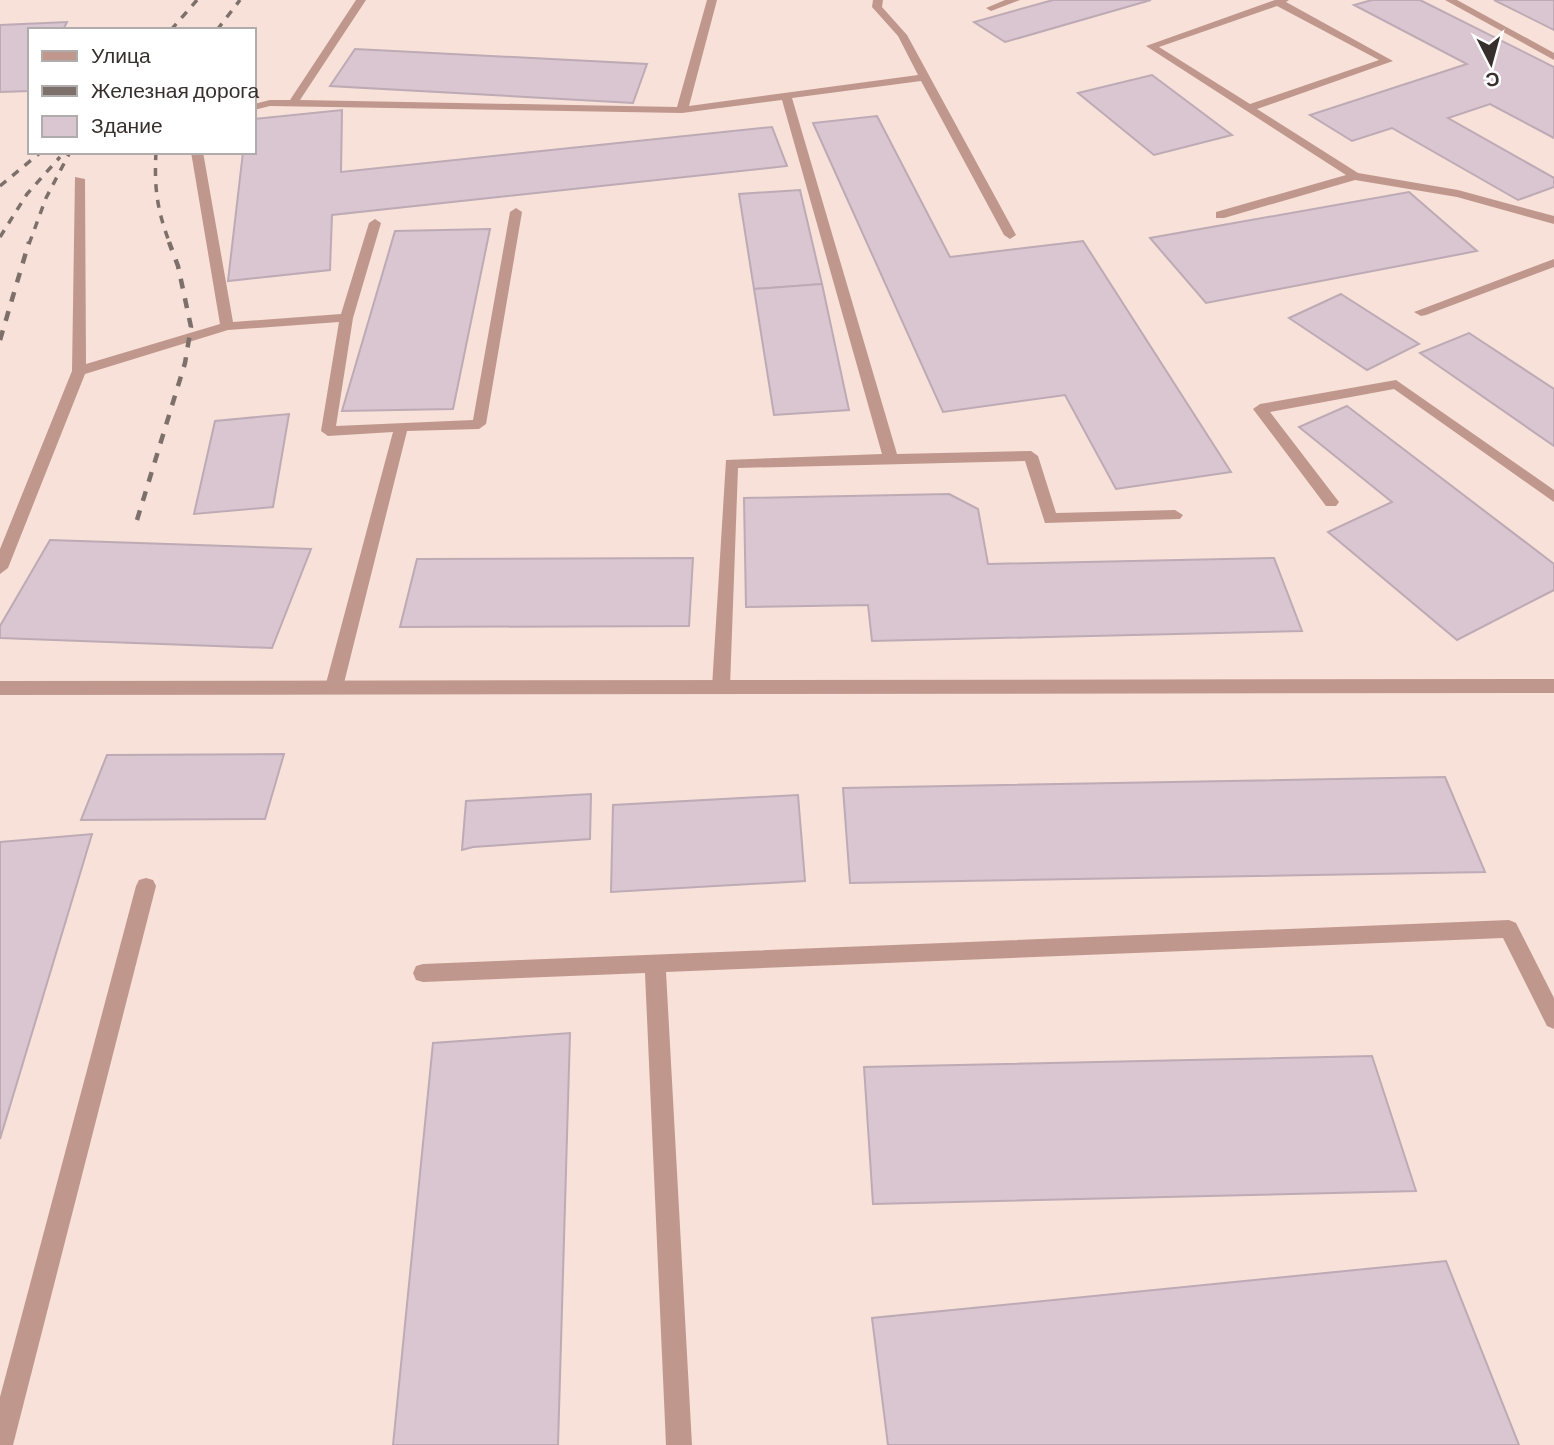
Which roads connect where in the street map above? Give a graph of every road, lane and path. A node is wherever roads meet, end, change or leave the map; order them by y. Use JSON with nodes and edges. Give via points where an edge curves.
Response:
{"nodes":[{"id":1,"x":361,"y":0,"type":"edge"},
{"id":2,"x":712,"y":0,"type":"edge"},
{"id":3,"x":878,"y":0,"type":"edge"},
{"id":4,"x":1015,"y":0,"type":"edge"},
{"id":5,"x":1450,"y":0,"type":"edge"},
{"id":6,"x":1281,"y":1,"type":"edge"},
{"id":7,"x":991,"y":8,"type":"dead end"},
{"id":8,"x":1554,"y":57,"type":"edge"},
{"id":9,"x":925,"y":77,"type":"junction"},
{"id":10,"x":786,"y":96,"type":"junction"},
{"id":11,"x":293,"y":103,"type":"junction"},
{"id":12,"x":256,"y":106,"type":"edge"},
{"id":13,"x":1249,"y":108,"type":"junction"},
{"id":14,"x":682,"y":110,"type":"junction"},
{"id":15,"x":197,"y":154,"type":"edge"},
{"id":16,"x":1355,"y":176,"type":"junction"},
{"id":17,"x":79,"y":178,"type":"dead end"},
{"id":18,"x":516,"y":212,"type":"dead end"},
{"id":19,"x":1220,"y":215,"type":"dead end"},
{"id":20,"x":1554,"y":220,"type":"edge"},
{"id":21,"x":375,"y":223,"type":"dead end"},
{"id":22,"x":1010,"y":235,"type":"dead end"},
{"id":23,"x":1554,"y":263,"type":"edge"},
{"id":24,"x":1421,"y":312,"type":"dead end"},
{"id":25,"x":346,"y":318,"type":"junction"},
{"id":26,"x":227,"y":326,"type":"junction"},
{"id":27,"x":79,"y":371,"type":"junction"},
{"id":28,"x":401,"y":426,"type":"junction"},
{"id":29,"x":891,"y":459,"type":"junction"},
{"id":30,"x":1554,"y":497,"type":"edge"},
{"id":31,"x":1331,"y":502,"type":"dead end"},
{"id":32,"x":1175,"y":515,"type":"dead end"},
{"id":33,"x":5,"y":544,"type":"edge"},
{"id":34,"x":0,"y":568,"type":"edge"},
{"id":35,"x":1554,"y":686,"type":"edge"},
{"id":36,"x":334,"y":687,"type":"junction"},
{"id":37,"x":721,"y":687,"type":"junction"},
{"id":38,"x":0,"y":688,"type":"edge"},
{"id":39,"x":146,"y":886,"type":"dead end"},
{"id":40,"x":655,"y":962,"type":"junction"},
{"id":41,"x":423,"y":972,"type":"dead end"},
{"id":42,"x":1554,"y":1020,"type":"edge"},
{"id":43,"x":0,"y":1445,"type":"edge"},
{"id":44,"x":679,"y":1445,"type":"edge"}],
"edges":[{"from":1,"to":11,"type":"street"},
{"from":2,"to":14,"type":"street"},
{"from":3,"to":9,"type":"street","via":[[877,7],[902,35]]},
{"from":4,"to":7,"type":"street"},
{"from":5,"to":8,"type":"street"},
{"from":6,"to":13,"type":"street","via":[[1151,46]]},
{"from":6,"to":13,"type":"street","via":[[1388,61]]},
{"from":9,"to":10,"type":"street"},
{"from":9,"to":22,"type":"street"},
{"from":10,"to":14,"type":"street"},
{"from":10,"to":29,"type":"street"},
{"from":11,"to":12,"type":"street"},
{"from":11,"to":14,"type":"street"},
{"from":13,"to":16,"type":"street"},
{"from":15,"to":26,"type":"street"},
{"from":16,"to":19,"type":"street"},
{"from":16,"to":20,"type":"street","via":[[1458,194]]},
{"from":17,"to":27,"type":"street"},
{"from":18,"to":28,"type":"street","via":[[480,424]]},
{"from":21,"to":25,"type":"street"},
{"from":23,"to":24,"type":"street"},
{"from":25,"to":26,"type":"street"},
{"from":25,"to":28,"type":"street","via":[[328,431]]},
{"from":26,"to":27,"type":"street"},
{"from":27,"to":33,"type":"street"},
{"from":28,"to":36,"type":"street"},
{"from":29,"to":32,"type":"street","via":[[1031,456],[1050,519]]},
{"from":29,"to":37,"type":"street","via":[[731,463]]},
{"from":30,"to":31,"type":"street","via":[[1396,384],[1260,409]]},
{"from":33,"to":34,"type":"street"},
{"from":35,"to":37,"type":"street"},
{"from":36,"to":37,"type":"street"},
{"from":36,"to":38,"type":"street"},
{"from":39,"to":43,"type":"street"},
{"from":40,"to":41,"type":"street"},
{"from":40,"to":42,"type":"street","via":[[1509,929]]},
{"from":40,"to":44,"type":"street"}]}
